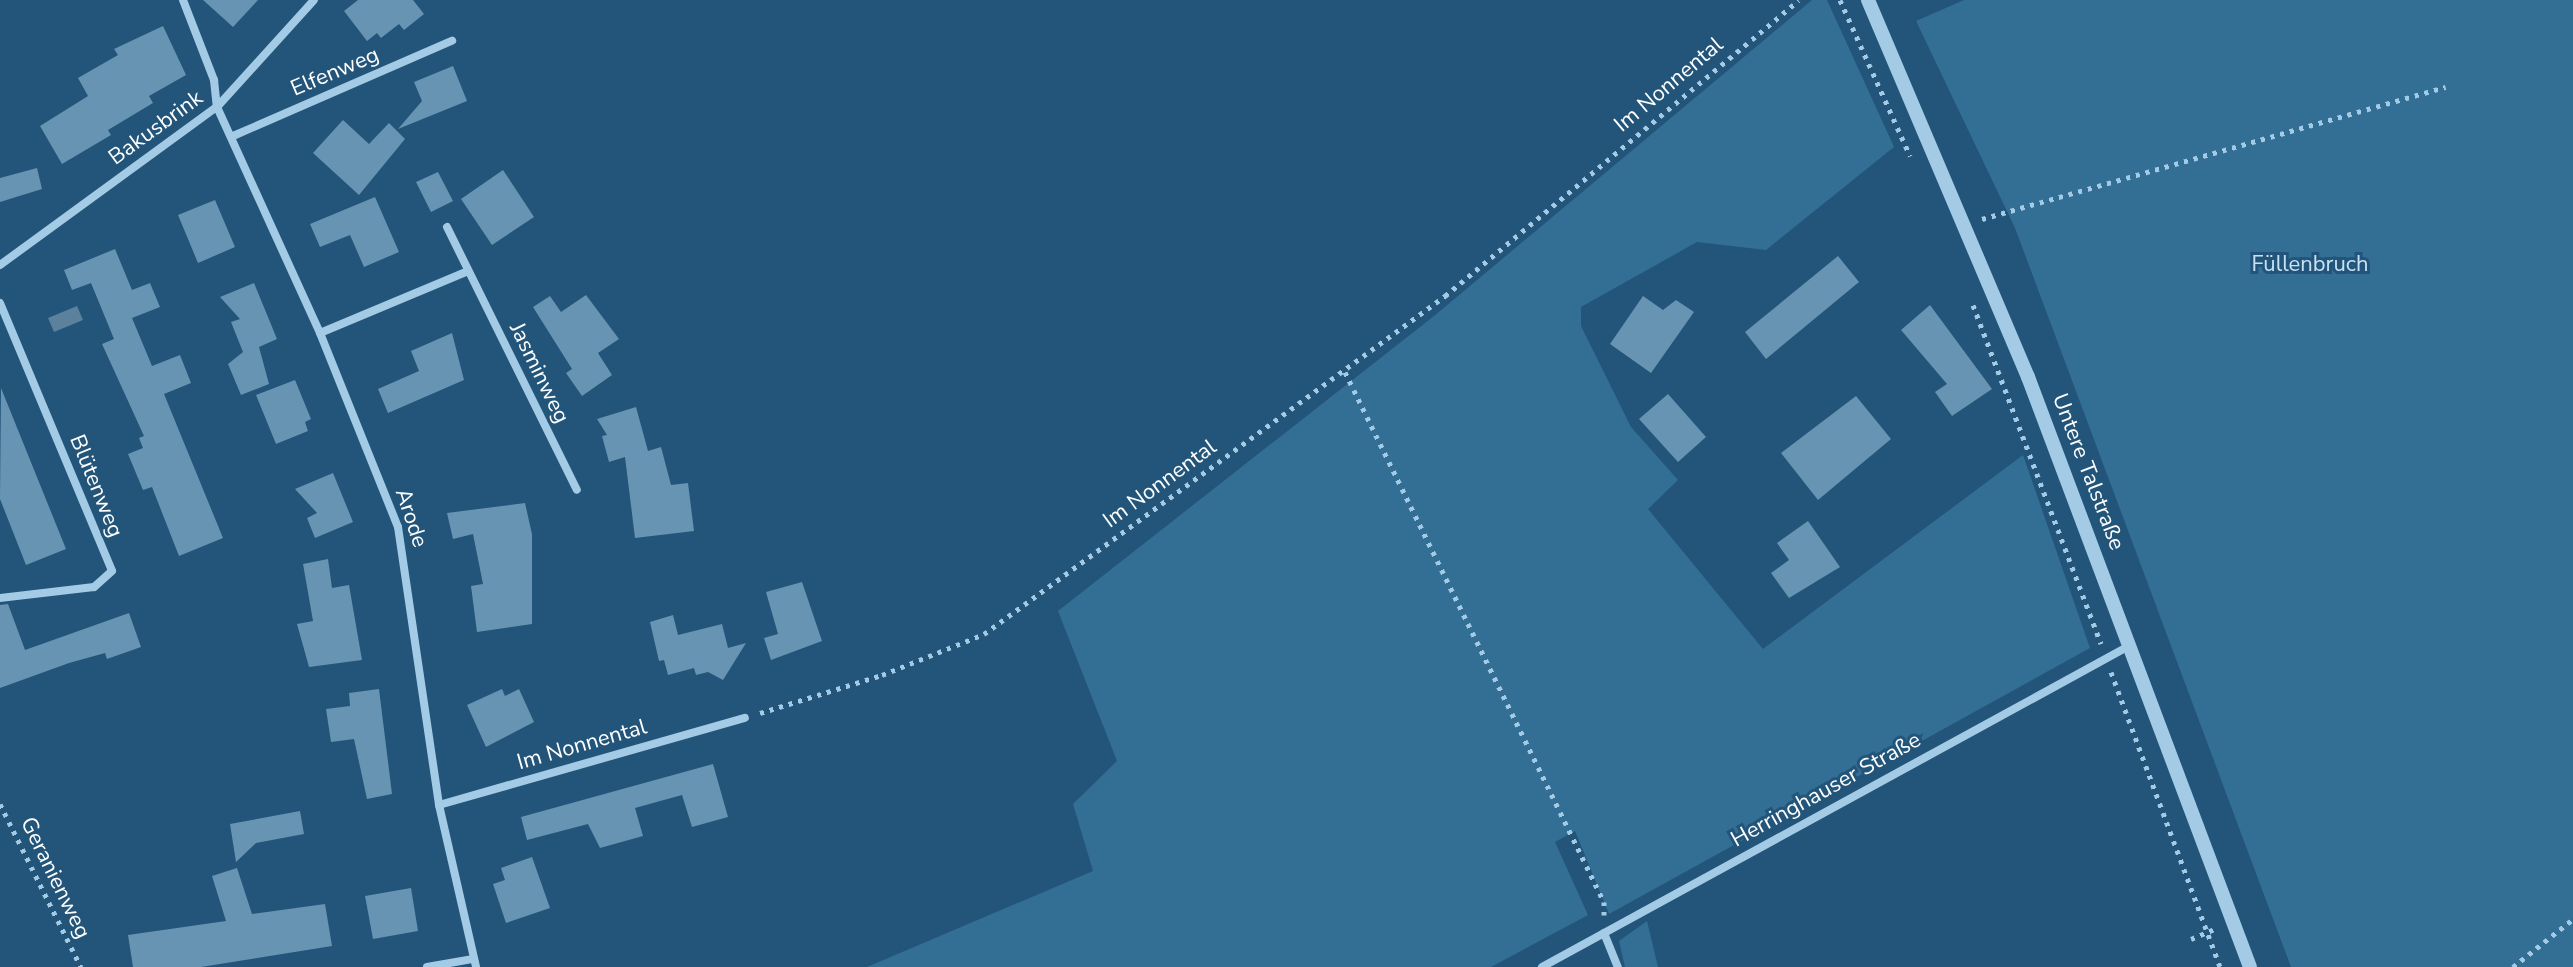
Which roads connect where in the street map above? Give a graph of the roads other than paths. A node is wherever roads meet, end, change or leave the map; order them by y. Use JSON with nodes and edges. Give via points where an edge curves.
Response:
{"nodes":[{"id":1,"x":183,"y":0,"type":"edge"},
{"id":2,"x":314,"y":0,"type":"edge"},
{"id":3,"x":1868,"y":0,"type":"edge"},
{"id":4,"x":452,"y":41,"type":"dead end"},
{"id":5,"x":217,"y":107,"type":"junction"},
{"id":6,"x":233,"y":136,"type":"junction"},
{"id":7,"x":447,"y":227,"type":"dead end"},
{"id":8,"x":0,"y":265,"type":"edge"},
{"id":9,"x":468,"y":271,"type":"junction"},
{"id":10,"x":0,"y":303,"type":"edge"},
{"id":11,"x":320,"y":333,"type":"junction"},
{"id":12,"x":577,"y":490,"type":"dead end"},
{"id":13,"x":0,"y":598,"type":"edge"},
{"id":14,"x":2129,"y":646,"type":"junction"},
{"id":15,"x":745,"y":718,"type":"road end"},
{"id":16,"x":439,"y":805,"type":"junction"},
{"id":17,"x":1604,"y":933,"type":"junction"},
{"id":18,"x":474,"y":963,"type":"edge"},
{"id":19,"x":427,"y":967,"type":"edge"},
{"id":20,"x":1542,"y":967,"type":"edge"},
{"id":21,"x":1618,"y":967,"type":"edge"},
{"id":22,"x":2250,"y":967,"type":"edge"}],
"edges":[{"from":1,"to":5,"type":"street","name":"Arode","via":[[214,80]]},
{"from":2,"to":5,"type":"street","name":"Bakusbrink"},
{"from":3,"to":14,"type":"street","name":"Untere Talstraße","via":[[1965,219]]},
{"from":4,"to":6,"type":"street","name":"Elfenweg"},
{"from":5,"to":6,"type":"street","name":"Arode"},
{"from":5,"to":8,"type":"street","name":"Bakusbrink"},
{"from":6,"to":11,"type":"street","name":"Arode"},
{"from":7,"to":9,"type":"street","name":"Jasminweg"},
{"from":9,"to":11,"type":"street"},
{"from":9,"to":12,"type":"street","name":"Jasminweg"},
{"from":10,"to":13,"type":"street","name":"Blütenweg","via":[[112,571],[94,587]]},
{"from":11,"to":16,"type":"street","name":"Arode","via":[[398,527]]},
{"from":14,"to":17,"type":"street","name":"Herringhauser Straße"},
{"from":14,"to":22,"type":"street","name":"Untere Talstraße"},
{"from":15,"to":16,"type":"street","name":"Im Nonnental"},
{"from":16,"to":18,"type":"street","name":"Arode"},
{"from":17,"to":20,"type":"street","name":"Herringhauser Straße"},
{"from":17,"to":21,"type":"street"},
{"from":18,"to":19,"type":"street"}]}
